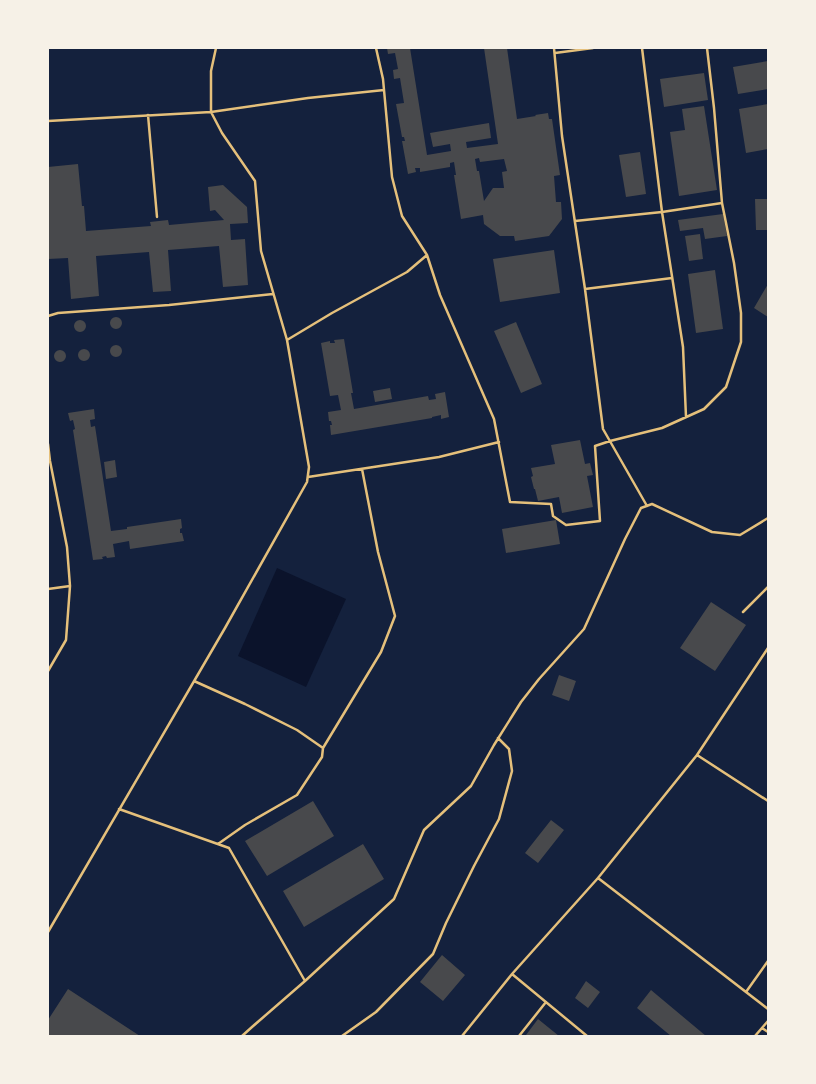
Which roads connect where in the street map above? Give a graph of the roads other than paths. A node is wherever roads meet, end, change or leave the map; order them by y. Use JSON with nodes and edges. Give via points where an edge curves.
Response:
{"nodes":[{"id":1,"x":216,"y":48,"type":"edge"},
{"id":2,"x":376,"y":48,"type":"edge"},
{"id":3,"x":554,"y":48,"type":"edge"},
{"id":4,"x":593,"y":48,"type":"edge"},
{"id":5,"x":642,"y":48,"type":"edge"},
{"id":6,"x":707,"y":48,"type":"edge"},
{"id":7,"x":554,"y":54,"type":"junction"},
{"id":8,"x":384,"y":90,"type":"junction"},
{"id":9,"x":211,"y":112,"type":"junction"},
{"id":10,"x":148,"y":115,"type":"junction"},
{"id":11,"x":48,"y":121,"type":"edge"},
{"id":12,"x":722,"y":203,"type":"junction"},
{"id":13,"x":662,"y":212,"type":"junction"},
{"id":14,"x":157,"y":217,"type":"dead end"},
{"id":15,"x":575,"y":221,"type":"junction"},
{"id":16,"x":427,"y":255,"type":"junction"},
{"id":17,"x":672,"y":278,"type":"junction"},
{"id":18,"x":585,"y":289,"type":"junction"},
{"id":19,"x":274,"y":294,"type":"junction"},
{"id":20,"x":48,"y":316,"type":"edge"},
{"id":21,"x":287,"y":340,"type":"junction"},
{"id":22,"x":686,"y":417,"type":"junction"},
{"id":23,"x":499,"y":442,"type":"junction"},
{"id":24,"x":610,"y":442,"type":"junction"},
{"id":25,"x":48,"y":444,"type":"edge"},
{"id":26,"x":362,"y":469,"type":"junction"},
{"id":27,"x":308,"y":477,"type":"junction"},
{"id":28,"x":647,"y":506,"type":"junction"},
{"id":29,"x":768,"y":518,"type":"edge"},
{"id":30,"x":70,"y":586,"type":"junction"},
{"id":31,"x":768,"y":587,"type":"edge"},
{"id":32,"x":48,"y":589,"type":"edge"},
{"id":33,"x":743,"y":612,"type":"dead end"},
{"id":34,"x":768,"y":648,"type":"edge"},
{"id":35,"x":48,"y":671,"type":"edge"},
{"id":36,"x":194,"y":681,"type":"junction"},
{"id":37,"x":498,"y":738,"type":"junction"},
{"id":38,"x":323,"y":748,"type":"junction"},
{"id":39,"x":697,"y":755,"type":"junction"},
{"id":40,"x":768,"y":801,"type":"edge"},
{"id":41,"x":119,"y":809,"type":"junction"},
{"id":42,"x":218,"y":844,"type":"junction"},
{"id":43,"x":598,"y":878,"type":"junction"},
{"id":44,"x":48,"y":932,"type":"edge"},
{"id":45,"x":768,"y":961,"type":"edge"},
{"id":46,"x":512,"y":974,"type":"junction"},
{"id":47,"x":305,"y":982,"type":"junction"},
{"id":48,"x":746,"y":992,"type":"junction"},
{"id":49,"x":546,"y":1002,"type":"junction"},
{"id":50,"x":768,"y":1009,"type":"edge"},
{"id":51,"x":768,"y":1021,"type":"edge"},
{"id":52,"x":762,"y":1028,"type":"junction"},
{"id":53,"x":768,"y":1032,"type":"edge"},
{"id":54,"x":242,"y":1036,"type":"edge"},
{"id":55,"x":342,"y":1036,"type":"edge"},
{"id":56,"x":462,"y":1036,"type":"edge"},
{"id":57,"x":519,"y":1036,"type":"edge"},
{"id":58,"x":587,"y":1036,"type":"edge"},
{"id":59,"x":755,"y":1036,"type":"edge"}],
"edges":[{"from":1,"to":9,"type":"lane","via":[[211,71]]},
{"from":2,"to":8,"type":"lane"},
{"from":3,"to":7,"type":"lane"},
{"from":4,"to":7,"type":"lane"},
{"from":5,"to":13,"type":"lane"},
{"from":6,"to":12,"type":"lane"},
{"from":7,"to":15,"type":"lane","via":[[562,136]]},
{"from":8,"to":9,"type":"lane"},
{"from":8,"to":16,"type":"lane","via":[[392,177],[402,216]]},
{"from":9,"to":10,"type":"lane"},
{"from":9,"to":19,"type":"lane","via":[[222,133],[255,181],[261,251]]},
{"from":10,"to":11,"type":"lane"},
{"from":10,"to":14,"type":"lane"},
{"from":12,"to":13,"type":"lane"},
{"from":12,"to":22,"type":"lane","via":[[741,313],[741,342],[726,387],[704,409]]},
{"from":13,"to":15,"type":"lane"},
{"from":13,"to":17,"type":"lane"},
{"from":15,"to":18,"type":"lane"},
{"from":16,"to":21,"type":"lane","via":[[406,272]]},
{"from":16,"to":23,"type":"lane","via":[[440,295],[494,419]]},
{"from":17,"to":18,"type":"lane"},
{"from":17,"to":22,"type":"lane","via":[[683,347]]},
{"from":18,"to":24,"type":"lane","via":[[603,429]]},
{"from":19,"to":20,"type":"lane","via":[[58,313]]},
{"from":19,"to":21,"type":"lane"},
{"from":21,"to":27,"type":"lane","via":[[309,467]]},
{"from":22,"to":24,"type":"lane","via":[[662,428]]},
{"from":23,"to":24,"type":"lane","via":[[510,502],[551,504],[553,516],[566,525],[600,521],[596,446]]},
{"from":23,"to":26,"type":"lane","via":[[439,457]]},
{"from":24,"to":28,"type":"lane"},
{"from":25,"to":30,"type":"lane","via":[[67,547]]},
{"from":26,"to":27,"type":"lane"},
{"from":26,"to":38,"type":"lane","via":[[378,552],[395,616],[381,652]]},
{"from":27,"to":36,"type":"lane"},
{"from":28,"to":29,"type":"lane","via":[[652,504],[712,532],[740,535]]},
{"from":28,"to":37,"type":"lane","via":[[642,508],[625,539],[584,629],[538,679]]},
{"from":30,"to":32,"type":"lane"},
{"from":30,"to":35,"type":"lane","via":[[66,640]]},
{"from":31,"to":33,"type":"lane"},
{"from":34,"to":39,"type":"lane"},
{"from":36,"to":38,"type":"lane","via":[[297,730]]},
{"from":36,"to":41,"type":"lane"},
{"from":37,"to":47,"type":"lane","via":[[471,786],[424,830],[394,899]]},
{"from":37,"to":55,"type":"lane","via":[[509,749],[512,771],[499,819],[433,954],[376,1012]]},
{"from":38,"to":42,"type":"lane","via":[[322,757],[297,795]]},
{"from":39,"to":40,"type":"lane"},
{"from":39,"to":43,"type":"lane"},
{"from":41,"to":42,"type":"lane"},
{"from":41,"to":44,"type":"lane"},
{"from":42,"to":47,"type":"lane","via":[[229,848]]},
{"from":43,"to":46,"type":"lane"},
{"from":43,"to":48,"type":"lane"},
{"from":45,"to":48,"type":"lane"},
{"from":46,"to":49,"type":"lane"},
{"from":46,"to":56,"type":"lane"},
{"from":47,"to":54,"type":"lane"},
{"from":48,"to":50,"type":"lane"},
{"from":49,"to":57,"type":"lane"},
{"from":49,"to":58,"type":"lane"},
{"from":51,"to":52,"type":"lane"},
{"from":52,"to":53,"type":"lane"},
{"from":52,"to":59,"type":"lane"}]}
